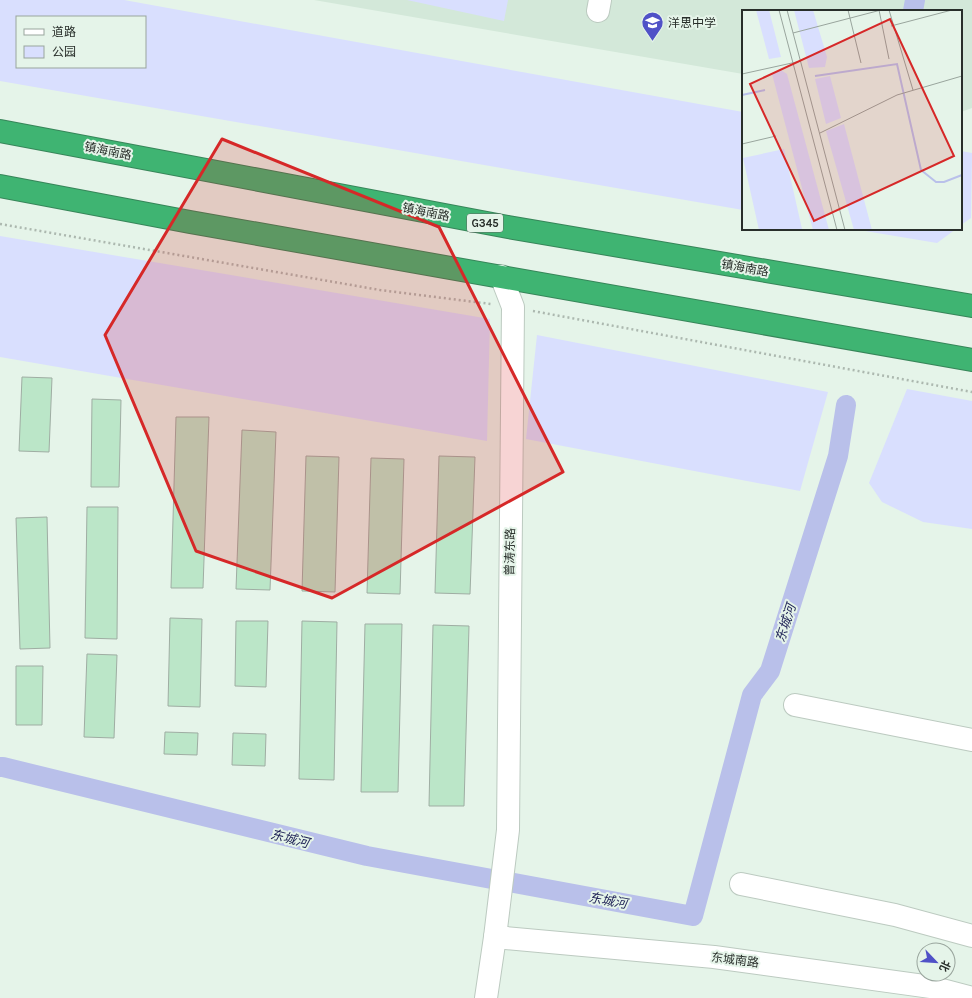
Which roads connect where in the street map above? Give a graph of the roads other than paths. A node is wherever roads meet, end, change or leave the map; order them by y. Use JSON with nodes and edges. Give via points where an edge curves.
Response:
{"nodes":[{"id":1,"x":0,"y":131,"type":"edge"},
{"id":2,"x":0,"y":186,"type":"edge"},
{"id":3,"x":501,"y":276,"type":"junction"},
{"id":4,"x":972,"y":306,"type":"edge"},
{"id":5,"x":971,"y":357,"type":"edge"},
{"id":6,"x":795,"y":705,"type":"dead end"},
{"id":7,"x":972,"y":740,"type":"edge"},
{"id":8,"x":741,"y":884,"type":"dead end"},
{"id":9,"x":972,"y":936,"type":"edge"},
{"id":10,"x":495,"y":937,"type":"junction"},
{"id":11,"x":930,"y":992,"type":"edge"},
{"id":12,"x":486,"y":998,"type":"edge"},
{"id":13,"x":972,"y":998,"type":"edge"}],
"edges":[{"from":1,"to":4,"type":"highway","name":"镇海南路","number":"G345","via":[[508,227]]},
{"from":2,"to":3,"type":"highway"},
{"from":3,"to":5,"type":"highway"},
{"from":3,"to":10,"type":"street","name":"曾涛东路","via":[[513,307],[508,830]]},
{"from":6,"to":7,"type":"street"},
{"from":8,"to":9,"type":"street","via":[[895,915]]},
{"from":10,"to":11,"type":"street","name":"东城南路","via":[[714,957]]},
{"from":10,"to":12,"type":"street"},
{"from":11,"to":13,"type":"street","name":"东城南路"}]}
